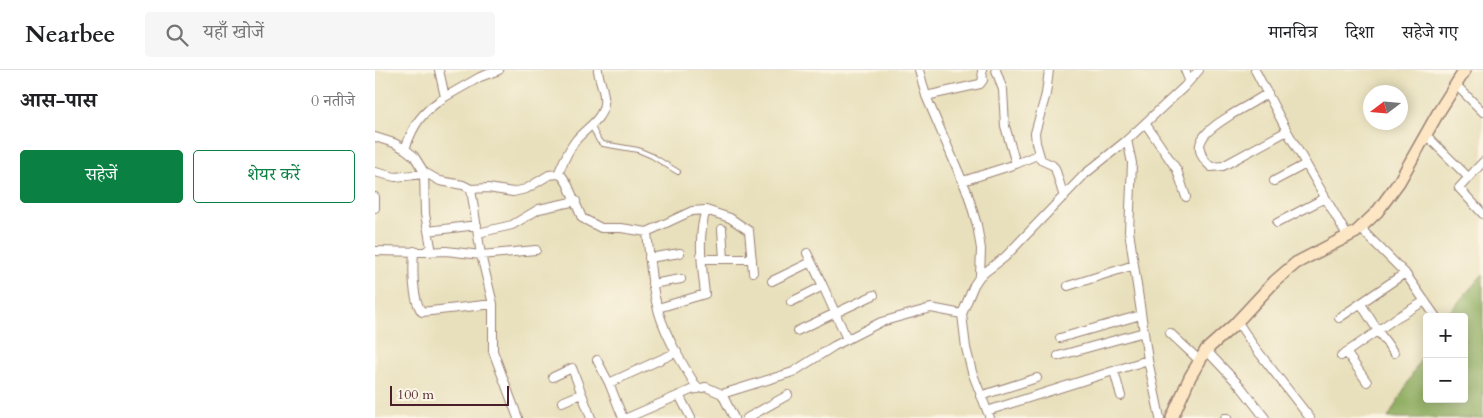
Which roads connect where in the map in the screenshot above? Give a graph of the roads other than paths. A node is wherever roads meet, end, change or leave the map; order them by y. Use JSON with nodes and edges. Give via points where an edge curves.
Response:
{"nodes":[{"id":1,"x":439,"y":70,"type":"edge"},
{"id":2,"x":499,"y":70,"type":"edge"},
{"id":3,"x":598,"y":70,"type":"edge"},
{"id":4,"x":919,"y":70,"type":"edge"},
{"id":5,"x":982,"y":70,"type":"edge"},
{"id":6,"x":996,"y":70,"type":"edge"},
{"id":7,"x":1049,"y":70,"type":"edge"},
{"id":8,"x":1185,"y":70,"type":"edge"},
{"id":9,"x":1199,"y":70,"type":"edge"},
{"id":10,"x":1255,"y":70,"type":"edge"},
{"id":11,"x":1465,"y":70,"type":"edge"},
{"id":12,"x":1189,"y":80,"type":"junction"},
{"id":13,"x":1456,"y":85,"type":"junction"},
{"id":14,"x":1268,"y":93,"type":"junction"},
{"id":15,"x":926,"y":96,"type":"junction"},
{"id":16,"x":445,"y":97,"type":"junction"},
{"id":17,"x":1482,"y":109,"type":"edge"},
{"id":18,"x":1145,"y":123,"type":"junction"},
{"id":19,"x":591,"y":125,"type":"junction"},
{"id":20,"x":1287,"y":131,"type":"junction"},
{"id":21,"x":1426,"y":136,"type":"junction"},
{"id":22,"x":375,"y":137,"type":"edge"},
{"id":23,"x":1127,"y":140,"type":"junction"},
{"id":24,"x":405,"y":150,"type":"junction"},
{"id":25,"x":1039,"y":154,"type":"junction"},
{"id":26,"x":1482,"y":163,"type":"edge"},
{"id":27,"x":1016,"y":164,"type":"junction"},
{"id":28,"x":1306,"y":164,"type":"junction"},
{"id":29,"x":375,"y":172,"type":"edge"},
{"id":30,"x":678,"y":172,"type":"dead end"},
{"id":31,"x":424,"y":173,"type":"junction"},
{"id":32,"x":558,"y":174,"type":"junction"},
{"id":33,"x":1468,"y":177,"type":"junction"},
{"id":34,"x":1274,"y":181,"type":"dead end"},
{"id":35,"x":963,"y":182,"type":"junction"},
{"id":36,"x":471,"y":189,"type":"junction"},
{"id":37,"x":375,"y":197,"type":"edge"},
{"id":38,"x":1064,"y":197,"type":"junction"},
{"id":39,"x":1186,"y":197,"type":"dead end"},
{"id":40,"x":1325,"y":198,"type":"junction"},
{"id":41,"x":576,"y":201,"type":"junction"},
{"id":42,"x":375,"y":208,"type":"edge"},
{"id":43,"x":706,"y":210,"type":"junction"},
{"id":44,"x":1483,"y":214,"type":"edge"},
{"id":45,"x":1277,"y":223,"type":"dead end"},
{"id":46,"x":477,"y":229,"type":"junction"},
{"id":47,"x":722,"y":229,"type":"dead end"},
{"id":48,"x":1361,"y":229,"type":"junction"},
{"id":49,"x":428,"y":231,"type":"junction"},
{"id":50,"x":647,"y":232,"type":"junction"},
{"id":51,"x":1348,"y":237,"type":"junction"},
{"id":52,"x":535,"y":250,"type":"dead end"},
{"id":53,"x":375,"y":251,"type":"edge"},
{"id":54,"x":414,"y":251,"type":"junction"},
{"id":55,"x":425,"y":252,"type":"junction"},
{"id":56,"x":680,"y":253,"type":"dead end"},
{"id":57,"x":807,"y":253,"type":"dead end"},
{"id":58,"x":481,"y":255,"type":"junction"},
{"id":59,"x":649,"y":258,"type":"junction"},
{"id":60,"x":702,"y":259,"type":"junction"},
{"id":61,"x":724,"y":259,"type":"junction"},
{"id":62,"x":752,"y":259,"type":"junction"},
{"id":63,"x":811,"y":262,"type":"junction"},
{"id":64,"x":1134,"y":264,"type":"junction"},
{"id":65,"x":753,"y":272,"type":"dead end"},
{"id":66,"x":1405,"y":274,"type":"junction"},
{"id":67,"x":981,"y":276,"type":"junction"},
{"id":68,"x":681,"y":279,"type":"dead end"},
{"id":69,"x":771,"y":281,"type":"dead end"},
{"id":70,"x":652,"y":284,"type":"junction"},
{"id":71,"x":823,"y":286,"type":"junction"},
{"id":72,"x":1068,"y":286,"type":"dead end"},
{"id":73,"x":874,"y":295,"type":"dead end"},
{"id":74,"x":1425,"y":301,"type":"junction"},
{"id":75,"x":791,"y":302,"type":"dead end"},
{"id":76,"x":493,"y":304,"type":"junction"},
{"id":77,"x":1361,"y":304,"type":"junction"},
{"id":78,"x":658,"y":308,"type":"junction"},
{"id":79,"x":835,"y":313,"type":"junction"},
{"id":80,"x":1433,"y":313,"type":"edge"},
{"id":81,"x":962,"y":314,"type":"junction"},
{"id":82,"x":1141,"y":316,"type":"junction"},
{"id":83,"x":1339,"y":318,"type":"dead end"},
{"id":84,"x":1237,"y":322,"type":"junction"},
{"id":85,"x":797,"y":331,"type":"dead end"},
{"id":86,"x":1378,"y":331,"type":"junction"},
{"id":87,"x":1144,"y":332,"type":"junction"},
{"id":88,"x":1170,"y":334,"type":"dead end"},
{"id":89,"x":1059,"y":338,"type":"dead end"},
{"id":90,"x":847,"y":339,"type":"junction"},
{"id":91,"x":1206,"y":350,"type":"junction"},
{"id":92,"x":677,"y":352,"type":"junction"},
{"id":93,"x":1395,"y":352,"type":"dead end"},
{"id":94,"x":1058,"y":356,"type":"dead end"},
{"id":95,"x":597,"y":360,"type":"dead end"},
{"id":96,"x":1148,"y":360,"type":"junction"},
{"id":97,"x":1200,"y":361,"type":"junction"},
{"id":98,"x":1114,"y":371,"type":"junction"},
{"id":99,"x":553,"y":377,"type":"dead end"},
{"id":100,"x":1037,"y":378,"type":"dead end"},
{"id":101,"x":1367,"y":382,"type":"dead end"},
{"id":102,"x":609,"y":383,"type":"junction"},
{"id":103,"x":698,"y":389,"type":"junction"},
{"id":104,"x":581,"y":394,"type":"junction"},
{"id":105,"x":722,"y":394,"type":"junction"},
{"id":106,"x":788,"y":395,"type":"dead end"},
{"id":107,"x":679,"y":396,"type":"junction"},
{"id":108,"x":980,"y":396,"type":"junction"},
{"id":109,"x":1121,"y":396,"type":"dead end"},
{"id":110,"x":562,"y":402,"type":"dead end"},
{"id":111,"x":988,"y":414,"type":"edge"},
{"id":112,"x":518,"y":418,"type":"edge"},
{"id":113,"x":591,"y":418,"type":"edge"},
{"id":114,"x":623,"y":418,"type":"edge"},
{"id":115,"x":627,"y":418,"type":"edge"},
{"id":116,"x":691,"y":418,"type":"edge"},
{"id":117,"x":734,"y":418,"type":"edge"},
{"id":118,"x":747,"y":418,"type":"edge"},
{"id":119,"x":1160,"y":418,"type":"edge"},
{"id":120,"x":1172,"y":418,"type":"edge"},
{"id":121,"x":1265,"y":418,"type":"edge"},
{"id":122,"x":1310,"y":418,"type":"edge"}],
"edges":[{"from":1,"to":16,"type":"street"},
{"from":2,"to":16,"type":"street"},
{"from":3,"to":19,"type":"street","via":[[605,102],[603,114]]},
{"from":4,"to":15,"type":"street"},
{"from":5,"to":15,"type":"street","via":[[980,84]]},
{"from":6,"to":27,"type":"street","via":[[1003,86],[1005,126]]},
{"from":7,"to":25,"type":"street","via":[[1035,134]]},
{"from":8,"to":12,"type":"street"},
{"from":9,"to":12,"type":"street"},
{"from":10,"to":14,"type":"street"},
{"from":11,"to":13,"type":"street"},
{"from":12,"to":18,"type":"street"},
{"from":13,"to":17,"type":"street"},
{"from":13,"to":21,"type":"street"},
{"from":14,"to":20,"type":"street"},
{"from":14,"to":20,"type":"street","via":[[1212,127],[1202,138],[1201,155],[1211,167],[1223,166]]},
{"from":15,"to":35,"type":"street"},
{"from":16,"to":24,"type":"street","via":[[427,109],[411,131]]},
{"from":18,"to":23,"type":"street"},
{"from":18,"to":39,"type":"street","via":[[1177,170]]},
{"from":19,"to":30,"type":"lane","via":[[603,144],[638,150]]},
{"from":19,"to":32,"type":"street","via":[[575,141]]},
{"from":20,"to":28,"type":"street"},
{"from":21,"to":33,"type":"street"},
{"from":21,"to":48,"type":"street","via":[[1399,182]]},
{"from":22,"to":24,"type":"street"},
{"from":23,"to":38,"type":"street","via":[[1085,174]]},
{"from":23,"to":64,"type":"street","via":[[1132,164],[1129,231]]},
{"from":24,"to":31,"type":"street","via":[[414,156]]},
{"from":25,"to":27,"type":"street"},
{"from":25,"to":38,"type":"street","via":[[1043,162],[1054,166]]},
{"from":26,"to":33,"type":"street"},
{"from":27,"to":35,"type":"street"},
{"from":28,"to":34,"type":"street"},
{"from":28,"to":40,"type":"street"},
{"from":29,"to":31,"type":"street","via":[[395,176]]},
{"from":31,"to":36,"type":"street"},
{"from":31,"to":49,"type":"street"},
{"from":32,"to":36,"type":"street","via":[[513,192]]},
{"from":32,"to":41,"type":"street"},
{"from":33,"to":44,"type":"street","via":[[1459,188]]},
{"from":35,"to":67,"type":"street","via":[[977,225]]},
{"from":36,"to":46,"type":"street"},
{"from":37,"to":42,"type":"street"},
{"from":38,"to":67,"type":"street","via":[[1005,257]]},
{"from":40,"to":45,"type":"street"},
{"from":40,"to":51,"type":"street"},
{"from":41,"to":46,"type":"street","via":[[539,209],[512,225]]},
{"from":41,"to":50,"type":"street","via":[[582,218],[601,228]]},
{"from":43,"to":50,"type":"street","via":[[692,211]]},
{"from":43,"to":60,"type":"street","via":[[700,246]]},
{"from":43,"to":62,"type":"street","via":[[730,218],[749,231]]},
{"from":46,"to":49,"type":"street"},
{"from":46,"to":58,"type":"street"},
{"from":47,"to":61,"type":"street"},
{"from":48,"to":51,"type":"street"},
{"from":48,"to":66,"type":"street"},
{"from":49,"to":55,"type":"street","via":[[431,247]]},
{"from":50,"to":59,"type":"street"},
{"from":51,"to":84,"type":"street","via":[[1296,263]]},
{"from":52,"to":58,"type":"street"},
{"from":53,"to":54,"type":"street"},
{"from":54,"to":55,"type":"street"},
{"from":54,"to":76,"type":"street","via":[[416,296],[422,312]]},
{"from":55,"to":58,"type":"street"},
{"from":56,"to":59,"type":"street"},
{"from":57,"to":63,"type":"street"},
{"from":58,"to":76,"type":"street"},
{"from":59,"to":70,"type":"street"},
{"from":60,"to":61,"type":"street"},
{"from":60,"to":78,"type":"street","via":[[705,294]]},
{"from":61,"to":62,"type":"street"},
{"from":62,"to":65,"type":"street"},
{"from":63,"to":69,"type":"street"},
{"from":63,"to":71,"type":"street"},
{"from":64,"to":72,"type":"street"},
{"from":64,"to":82,"type":"street"},
{"from":66,"to":74,"type":"street"},
{"from":66,"to":77,"type":"street"},
{"from":67,"to":81,"type":"street"},
{"from":68,"to":70,"type":"street"},
{"from":70,"to":78,"type":"street"},
{"from":71,"to":75,"type":"street"},
{"from":71,"to":79,"type":"street"},
{"from":73,"to":79,"type":"street"},
{"from":74,"to":80,"type":"street"},
{"from":74,"to":86,"type":"street"},
{"from":76,"to":112,"type":"street","via":[[493,351]]},
{"from":77,"to":83,"type":"street"},
{"from":77,"to":86,"type":"street"},
{"from":78,"to":92,"type":"street"},
{"from":79,"to":85,"type":"street"},
{"from":79,"to":90,"type":"street"},
{"from":81,"to":90,"type":"street","via":[[931,308],[881,322]]},
{"from":81,"to":108,"type":"street","via":[[966,348]]},
{"from":82,"to":87,"type":"street"},
{"from":82,"to":89,"type":"street"},
{"from":84,"to":91,"type":"street"},
{"from":84,"to":122,"type":"street"},
{"from":86,"to":93,"type":"street"},
{"from":86,"to":101,"type":"street","via":[[1344,354]]},
{"from":87,"to":94,"type":"street"},
{"from":87,"to":96,"type":"street"},
{"from":88,"to":97,"type":"street"},
{"from":90,"to":105,"type":"street","via":[[793,372]]},
{"from":91,"to":97,"type":"street"},
{"from":91,"to":121,"type":"street"},
{"from":92,"to":102,"type":"street"},
{"from":92,"to":103,"type":"street"},
{"from":95,"to":102,"type":"street"},
{"from":96,"to":98,"type":"street"},
{"from":96,"to":119,"type":"street"},
{"from":97,"to":120,"type":"street"},
{"from":98,"to":109,"type":"street"},
{"from":98,"to":111,"type":"street"},
{"from":99,"to":104,"type":"street","via":[[572,368]]},
{"from":100,"to":108,"type":"street"},
{"from":102,"to":114,"type":"street"},
{"from":103,"to":105,"type":"street","via":[[706,387]]},
{"from":103,"to":107,"type":"street"},
{"from":104,"to":110,"type":"street"},
{"from":104,"to":113,"type":"street"},
{"from":105,"to":117,"type":"street"},
{"from":106,"to":118,"type":"street"},
{"from":107,"to":115,"type":"street"},
{"from":107,"to":116,"type":"street"},
{"from":108,"to":111,"type":"street"}]}
